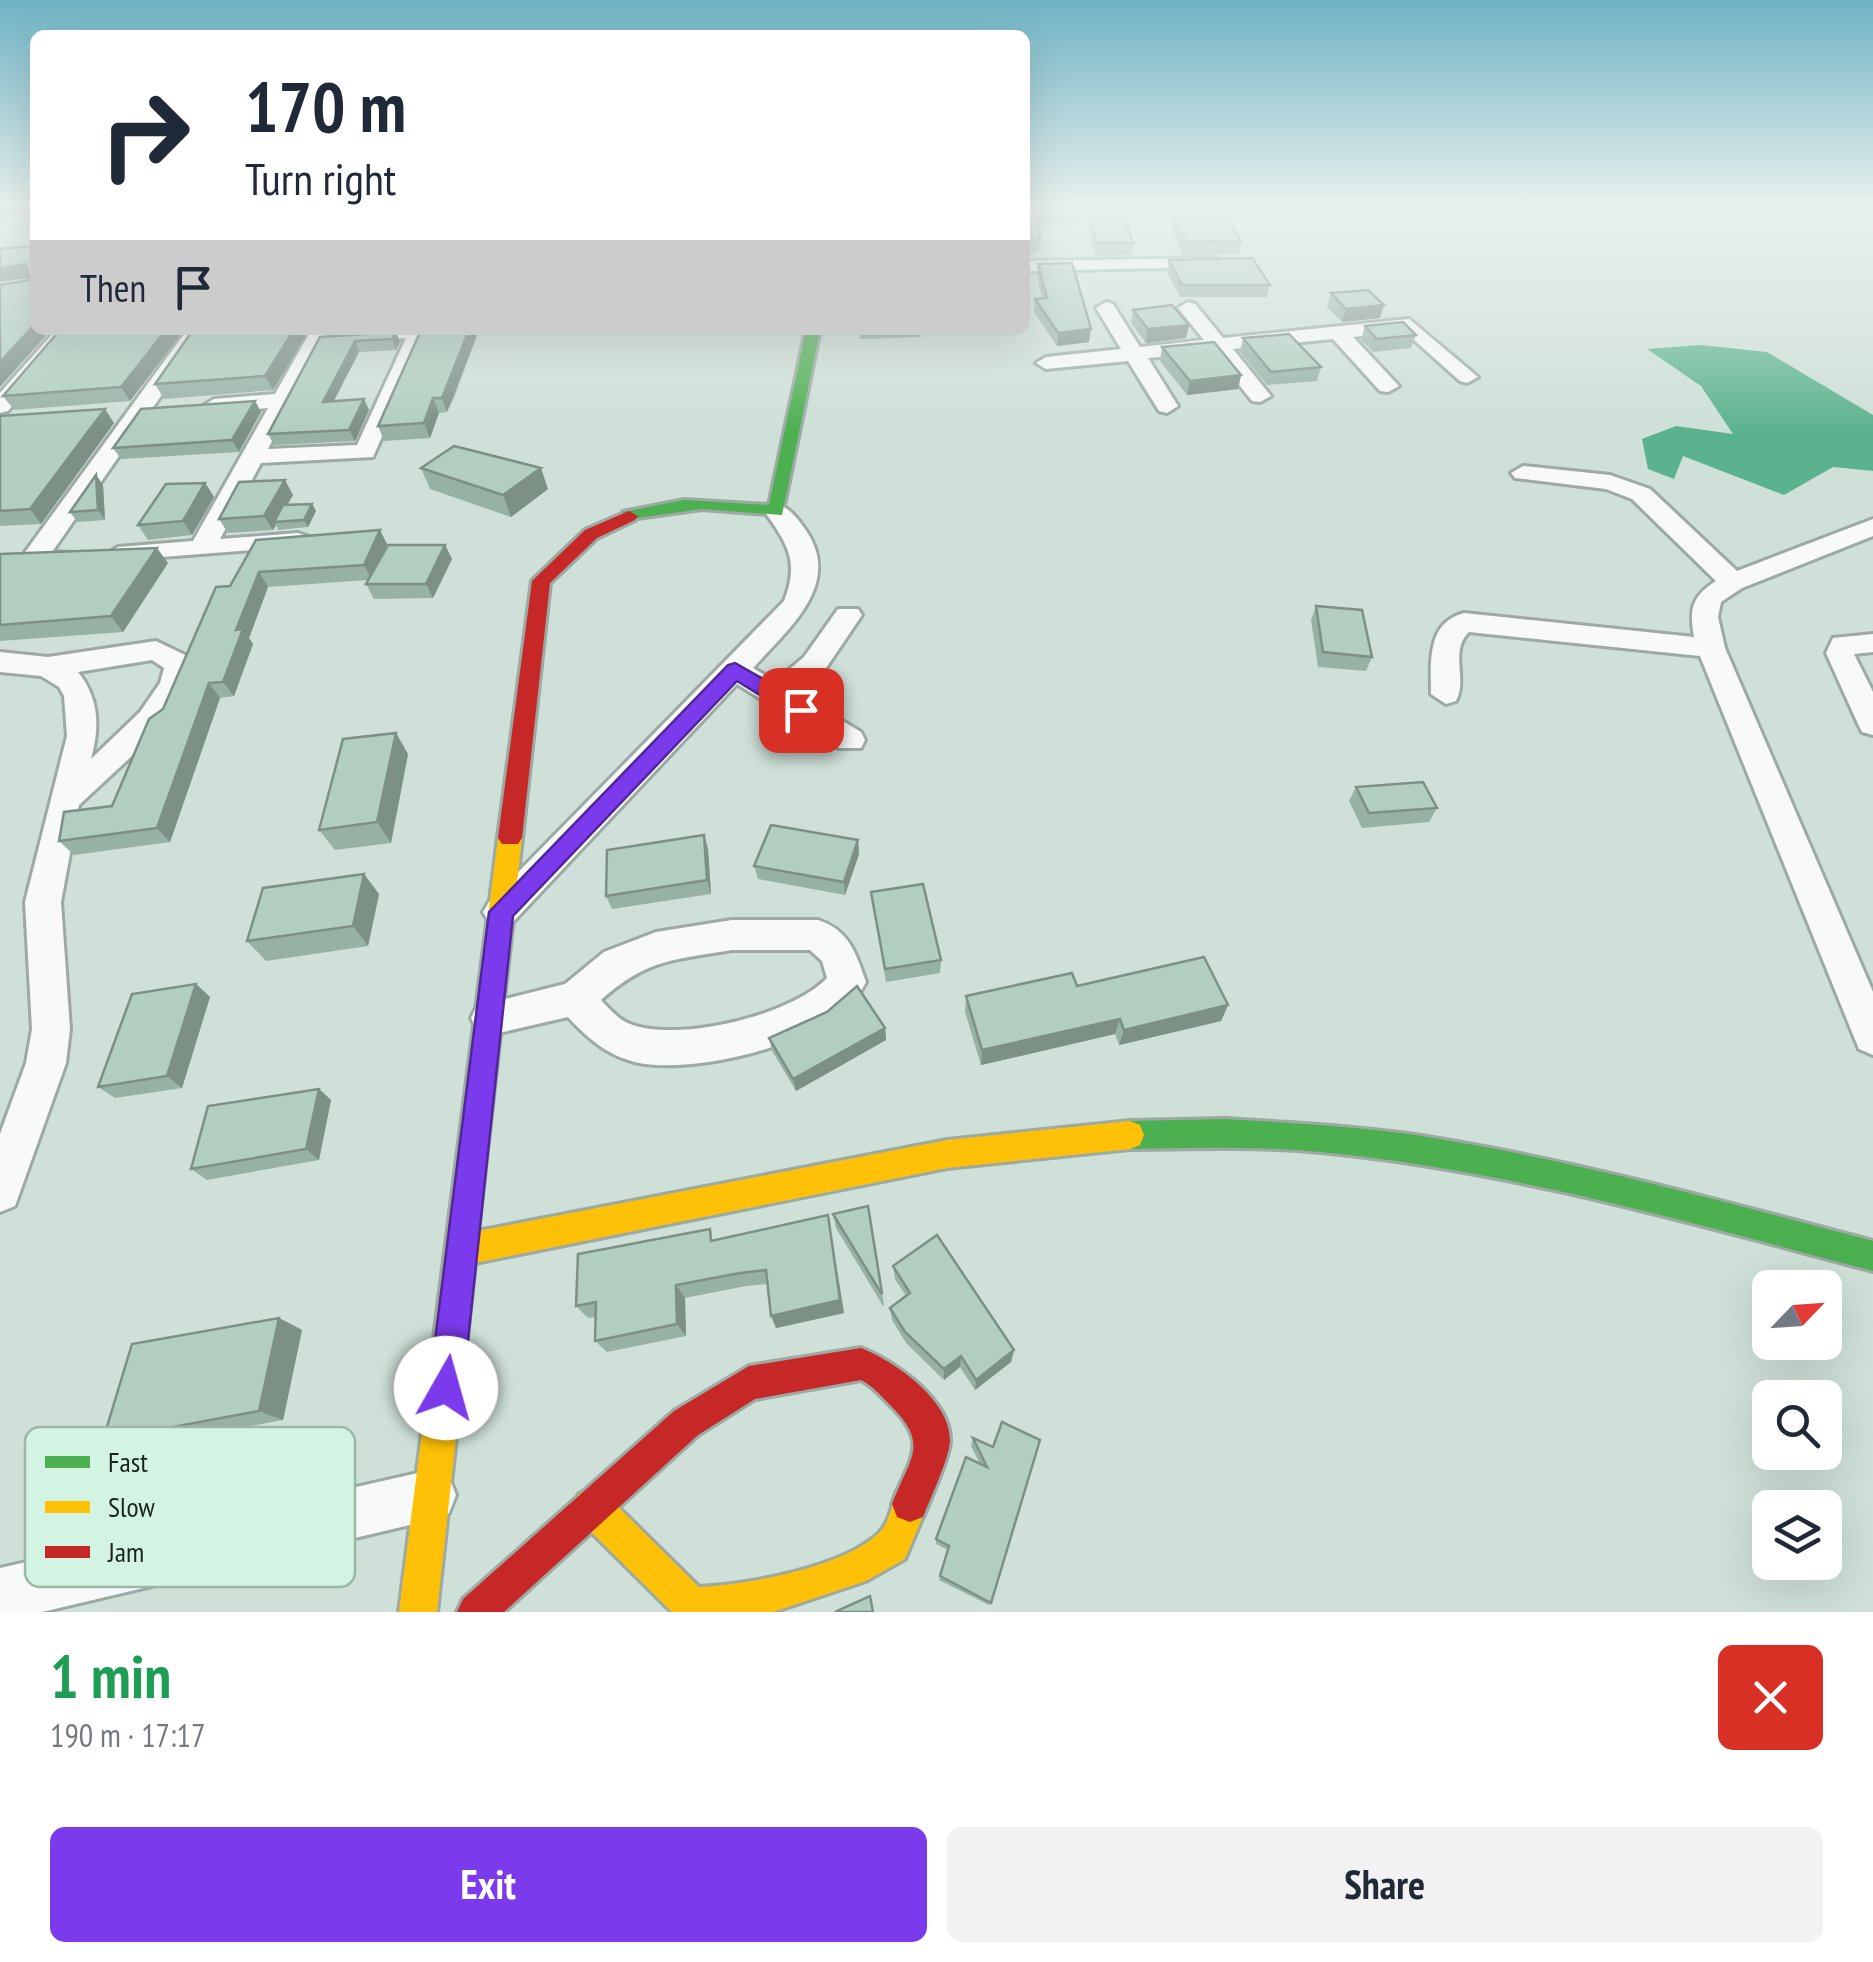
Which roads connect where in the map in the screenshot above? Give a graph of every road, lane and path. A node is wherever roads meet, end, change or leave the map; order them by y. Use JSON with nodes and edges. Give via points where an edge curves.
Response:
{"nodes":[{"id":1,"x":1106,"y":308,"type":"dead end"},
{"id":2,"x":1188,"y":308,"type":"dead end"},
{"id":3,"x":1338,"y":332,"type":"junction"},
{"id":4,"x":63,"y":335,"type":"edge"},
{"id":5,"x":194,"y":335,"type":"edge"},
{"id":6,"x":318,"y":335,"type":"edge"},
{"id":7,"x":417,"y":335,"type":"edge"},
{"id":8,"x":812,"y":335,"type":"edge"},
{"id":9,"x":1217,"y":346,"type":"junction"},
{"id":10,"x":1134,"y":353,"type":"junction"},
{"id":11,"x":1046,"y":363,"type":"dead end"},
{"id":12,"x":1467,"y":378,"type":"dead end"},
{"id":13,"x":1388,"y":386,"type":"dead end"},
{"id":14,"x":1260,"y":396,"type":"dead end"},
{"id":15,"x":284,"y":400,"type":"junction"},
{"id":16,"x":1167,"y":406,"type":"dead end"},
{"id":17,"x":141,"y":412,"type":"junction"},
{"id":18,"x":106,"y":414,"type":"edge"},
{"id":19,"x":6,"y":416,"type":"edge"},
{"id":20,"x":255,"y":456,"type":"junction"},
{"id":21,"x":1523,"y":473,"type":"dead end"},
{"id":22,"x":776,"y":511,"type":"junction"},
{"id":23,"x":1873,"y":527,"type":"edge"},
{"id":24,"x":332,"y":538,"type":"edge"},
{"id":25,"x":202,"y":549,"type":"junction"},
{"id":26,"x":1733,"y":582,"type":"junction"},
{"id":27,"x":848,"y":614,"type":"dead end"},
{"id":28,"x":1873,"y":642,"type":"edge"},
{"id":29,"x":1711,"y":648,"type":"junction"},
{"id":30,"x":0,"y":662,"type":"edge"},
{"id":31,"x":48,"y":667,"type":"junction"},
{"id":32,"x":735,"y":670,"type":"junction"},
{"id":33,"x":1446,"y":694,"type":"dead end"},
{"id":34,"x":777,"y":696,"type":"junction"},
{"id":35,"x":1873,"y":724,"type":"edge"},
{"id":36,"x":850,"y":740,"type":"dead end"},
{"id":37,"x":66,"y":797,"type":"junction"},
{"id":38,"x":501,"y":912,"type":"junction"},
{"id":39,"x":575,"y":999,"type":"junction"},
{"id":40,"x":490,"y":1018,"type":"junction"},
{"id":41,"x":1873,"y":1038,"type":"edge"},
{"id":42,"x":0,"y":1191,"type":"edge"},
{"id":43,"x":461,"y":1250,"type":"junction"},
{"id":44,"x":1873,"y":1256,"type":"edge"},
{"id":45,"x":430,"y":1495,"type":"junction"},
{"id":46,"x":592,"y":1507,"type":"junction"},
{"id":47,"x":355,"y":1512,"type":"edge"},
{"id":48,"x":34,"y":1587,"type":"edge"},
{"id":49,"x":0,"y":1595,"type":"edge"},
{"id":50,"x":418,"y":1612,"type":"edge"},
{"id":51,"x":476,"y":1612,"type":"edge"}],
"edges":[{"from":1,"to":10,"type":"street"},
{"from":2,"to":9,"type":"street"},
{"from":3,"to":9,"type":"street"},
{"from":3,"to":12,"type":"street","via":[[1408,325]]},
{"from":3,"to":13,"type":"street"},
{"from":4,"to":19,"type":"street"},
{"from":5,"to":17,"type":"street"},
{"from":6,"to":15,"type":"street"},
{"from":7,"to":20,"type":"street","via":[[365,452]]},
{"from":8,"to":22,"type":"street"},
{"from":9,"to":10,"type":"street"},
{"from":9,"to":14,"type":"street"},
{"from":10,"to":11,"type":"street"},
{"from":10,"to":16,"type":"street"},
{"from":15,"to":17,"type":"street"},
{"from":15,"to":20,"type":"street"},
{"from":17,"to":18,"type":"street"},
{"from":17,"to":25,"type":"street","via":[[32,561]]},
{"from":20,"to":25,"type":"street"},
{"from":21,"to":26,"type":"street","via":[[1610,482],[1642,494]]},
{"from":22,"to":32,"type":"street","via":[[803,542],[810,566],[806,583],[796,605]]},
{"from":22,"to":38,"type":"street","via":[[698,501],[620,518],[562,554],[542,582]]},
{"from":23,"to":26,"type":"street"},
{"from":24,"to":25,"type":"street"},
{"from":26,"to":29,"type":"street","via":[[1705,606]]},
{"from":27,"to":34,"type":"street","via":[[814,664]]},
{"from":28,"to":35,"type":"street","via":[[1843,645],[1840,653]]},
{"from":29,"to":33,"type":"street","via":[[1464,622],[1445,638]]},
{"from":29,"to":41,"type":"street"},
{"from":30,"to":31,"type":"street"},
{"from":31,"to":37,"type":"street","via":[[69,680],[84,714]]},
{"from":31,"to":37,"type":"street","via":[[156,650],[179,664],[177,681],[137,736]]},
{"from":32,"to":34,"type":"street"},
{"from":32,"to":38,"type":"street"},
{"from":34,"to":36,"type":"street"},
{"from":37,"to":42,"type":"street","via":[[43,902],[51,1029],[46,1062]]},
{"from":38,"to":40,"type":"street"},
{"from":39,"to":39,"type":"street","via":[[639,952],[732,935],[818,935],[838,953],[847,982],[834,1000],[783,1024],[667,1048],[622,1041]]},
{"from":39,"to":40,"type":"street"},
{"from":40,"to":43,"type":"street"},
{"from":43,"to":44,"type":"street","via":[[1002,1146],[1228,1132],[1483,1158]]},
{"from":43,"to":45,"type":"street"},
{"from":45,"to":47,"type":"street"},
{"from":45,"to":50,"type":"street"},
{"from":46,"to":46,"type":"street","via":[[692,1606],[704,1611],[776,1598],[895,1544],[932,1430],[925,1416],[861,1364],[765,1378],[686,1423]]},
{"from":46,"to":51,"type":"street"},
{"from":48,"to":49,"type":"street"}]}
